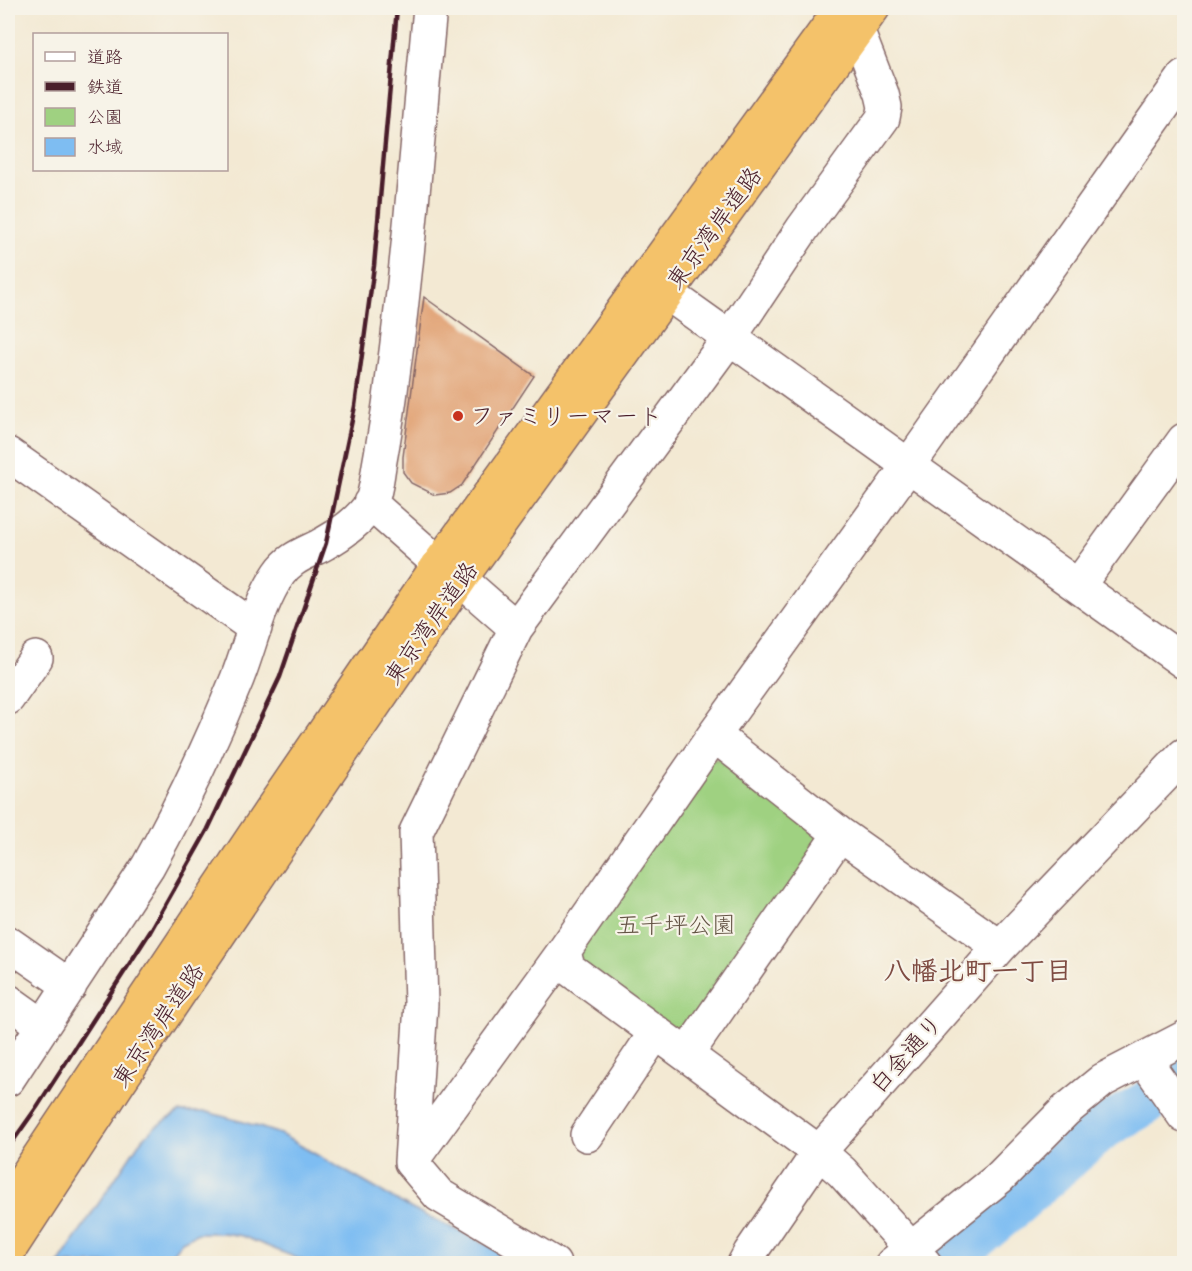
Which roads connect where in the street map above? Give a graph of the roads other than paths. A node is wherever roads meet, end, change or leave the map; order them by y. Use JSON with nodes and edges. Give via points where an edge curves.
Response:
{"nodes":[{"id":1,"x":430,"y":8,"type":"edge"},
{"id":2,"x":857,"y":15,"type":"edge"},
{"id":3,"x":1185,"y":77,"type":"edge"},
{"id":4,"x":667,"y":293,"type":"junction"},
{"id":5,"x":730,"y":337,"type":"junction"},
{"id":6,"x":1185,"y":440,"type":"edge"},
{"id":7,"x":8,"y":454,"type":"edge"},
{"id":8,"x":909,"y":465,"type":"junction"},
{"id":9,"x":370,"y":503,"type":"junction"},
{"id":10,"x":450,"y":572,"type":"junction"},
{"id":11,"x":1078,"y":586,"type":"junction"},
{"id":12,"x":255,"y":628,"type":"junction"},
{"id":13,"x":516,"y":628,"type":"junction"},
{"id":14,"x":36,"y":658,"type":"dead end"},
{"id":15,"x":1185,"y":662,"type":"edge"},
{"id":16,"x":8,"y":698,"type":"edge"},
{"id":17,"x":714,"y":735,"type":"junction"},
{"id":18,"x":1185,"y":755,"type":"edge"},
{"id":19,"x":840,"y":834,"type":"junction"},
{"id":20,"x":8,"y":942,"type":"edge"},
{"id":21,"x":1000,"y":947,"type":"junction"},
{"id":22,"x":564,"y":951,"type":"junction"},
{"id":23,"x":70,"y":986,"type":"junction"},
{"id":24,"x":8,"y":1001,"type":"edge"},
{"id":25,"x":43,"y":1026,"type":"junction"},
{"id":26,"x":656,"y":1032,"type":"junction"},
{"id":27,"x":1185,"y":1038,"type":"edge"},
{"id":28,"x":687,"y":1054,"type":"junction"},
{"id":29,"x":1144,"y":1059,"type":"junction"},
{"id":30,"x":8,"y":1079,"type":"edge"},
{"id":31,"x":1183,"y":1115,"type":"edge"},
{"id":32,"x":587,"y":1135,"type":"dead end"},
{"id":33,"x":819,"y":1152,"type":"junction"},
{"id":34,"x":411,"y":1162,"type":"junction"},
{"id":35,"x":8,"y":1203,"type":"edge"},
{"id":36,"x":8,"y":1252,"type":"edge"},
{"id":37,"x":912,"y":1259,"type":"edge"},
{"id":38,"x":554,"y":1263,"type":"edge"},
{"id":39,"x":744,"y":1263,"type":"edge"}],
"edges":[{"from":1,"to":9,"type":"street","via":[[400,322],[382,451]]},
{"from":2,"to":4,"type":"highway","name":"東京湾岸道路"},
{"from":2,"to":5,"type":"street","via":[[882,94],[883,118]]},
{"from":2,"to":10,"type":"highway","name":"東京湾岸道路"},
{"from":3,"to":8,"type":"street"},
{"from":4,"to":5,"type":"street"},
{"from":4,"to":10,"type":"highway","name":"東京湾岸道路"},
{"from":5,"to":8,"type":"street"},
{"from":5,"to":13,"type":"street"},
{"from":6,"to":11,"type":"street"},
{"from":7,"to":12,"type":"street"},
{"from":8,"to":11,"type":"street"},
{"from":8,"to":17,"type":"street"},
{"from":9,"to":10,"type":"street"},
{"from":9,"to":12,"type":"street","via":[[351,525],[326,543],[303,552],[281,572]]},
{"from":10,"to":13,"type":"street"},
{"from":10,"to":35,"type":"highway","name":"東京湾岸道路","via":[[266,817]]},
{"from":10,"to":36,"type":"highway","name":"東京湾岸道路","via":[[348,743]]},
{"from":11,"to":15,"type":"street"},
{"from":12,"to":23,"type":"street","via":[[226,706],[183,802],[148,866]]},
{"from":13,"to":34,"type":"street","via":[[416,832],[421,1004]]},
{"from":14,"to":16,"type":"street"},
{"from":17,"to":19,"type":"street"},
{"from":17,"to":22,"type":"street"},
{"from":18,"to":21,"type":"street","name":"白金通り"},
{"from":19,"to":21,"type":"street"},
{"from":19,"to":28,"type":"street"},
{"from":20,"to":23,"type":"street"},
{"from":21,"to":33,"type":"street","name":"白金通り"},
{"from":22,"to":26,"type":"street","via":[[568,968]]},
{"from":22,"to":34,"type":"street"},
{"from":23,"to":25,"type":"street"},
{"from":24,"to":25,"type":"street"},
{"from":25,"to":30,"type":"street"},
{"from":26,"to":28,"type":"street"},
{"from":26,"to":32,"type":"street"},
{"from":27,"to":29,"type":"street"},
{"from":28,"to":33,"type":"street"},
{"from":29,"to":31,"type":"street"},
{"from":29,"to":37,"type":"street","via":[[1102,1080],[1065,1111]]},
{"from":33,"to":37,"type":"street","via":[[842,1172]]},
{"from":33,"to":39,"type":"street","name":"白金通り"},
{"from":34,"to":38,"type":"street","via":[[439,1195]]}]}
